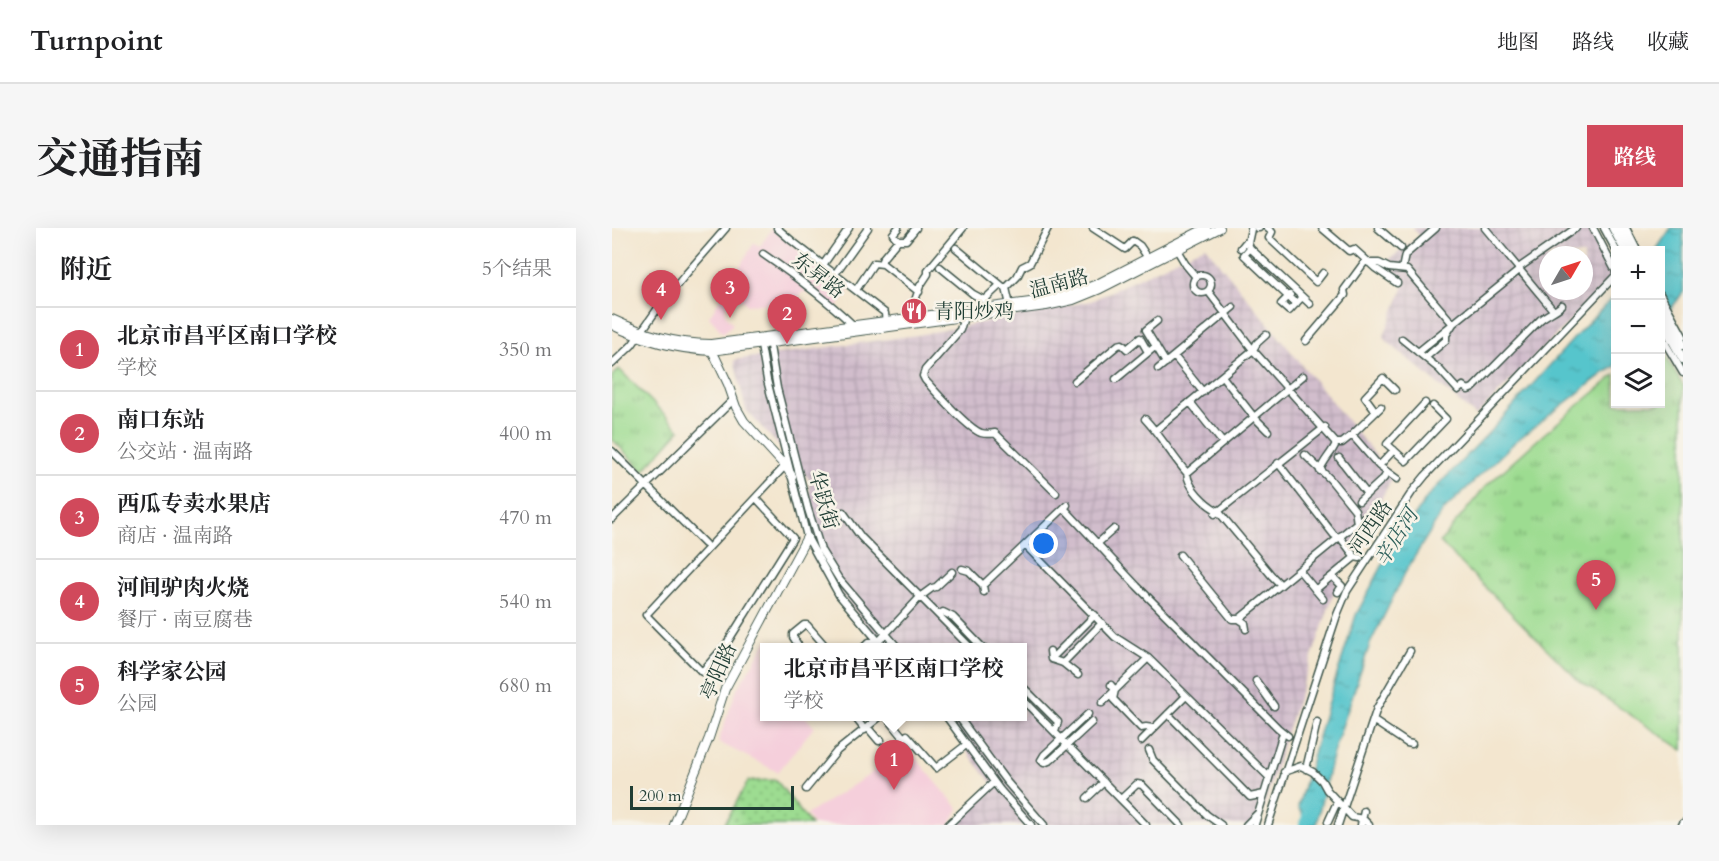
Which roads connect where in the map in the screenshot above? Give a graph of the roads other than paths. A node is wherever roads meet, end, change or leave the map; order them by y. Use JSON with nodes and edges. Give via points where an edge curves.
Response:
{"nodes":[{"id":1,"x":726,"y":228,"type":"edge"},
{"id":2,"x":777,"y":228,"type":"edge"},
{"id":3,"x":849,"y":228,"type":"edge"},
{"id":4,"x":868,"y":228,"type":"edge"},
{"id":5,"x":898,"y":228,"type":"edge"},
{"id":6,"x":916,"y":228,"type":"edge"},
{"id":7,"x":963,"y":228,"type":"edge"},
{"id":8,"x":1048,"y":228,"type":"edge"},
{"id":9,"x":1092,"y":228,"type":"edge"},
{"id":10,"x":1220,"y":228,"type":"edge"},
{"id":11,"x":1253,"y":228,"type":"edge"},
{"id":12,"x":1267,"y":228,"type":"edge"},
{"id":13,"x":1322,"y":228,"type":"edge"},
{"id":14,"x":1378,"y":228,"type":"edge"},
{"id":15,"x":1485,"y":228,"type":"edge"},
{"id":16,"x":1576,"y":228,"type":"edge"},
{"id":17,"x":1593,"y":228,"type":"edge"},
{"id":18,"x":1604,"y":228,"type":"edge"},
{"id":19,"x":1613,"y":228,"type":"edge"},
{"id":20,"x":1621,"y":228,"type":"edge"},
{"id":21,"x":1626,"y":228,"type":"edge"},
{"id":22,"x":1207,"y":230,"type":"edge"},
{"id":23,"x":1433,"y":230,"type":"edge"},
{"id":24,"x":784,"y":231,"type":"edge"},
{"id":25,"x":1500,"y":231,"type":"dead end"},
{"id":26,"x":1492,"y":237,"type":"junction"},
{"id":27,"x":1436,"y":239,"type":"dead end"},
{"id":28,"x":898,"y":240,"type":"junction"},
{"id":29,"x":1398,"y":244,"type":"dead end"},
{"id":30,"x":1249,"y":245,"type":"junction"},
{"id":31,"x":1614,"y":246,"type":"edge"},
{"id":32,"x":1623,"y":246,"type":"edge"},
{"id":33,"x":1632,"y":246,"type":"edge"},
{"id":34,"x":1633,"y":246,"type":"edge"},
{"id":35,"x":956,"y":248,"type":"dead end"},
{"id":36,"x":1241,"y":248,"type":"dead end"},
{"id":37,"x":1177,"y":250,"type":"junction"},
{"id":38,"x":763,"y":254,"type":"dead end"},
{"id":39,"x":1148,"y":258,"type":"junction"},
{"id":40,"x":1368,"y":262,"type":"junction"},
{"id":41,"x":882,"y":264,"type":"junction"},
{"id":42,"x":1611,"y":264,"type":"edge"},
{"id":43,"x":823,"y":265,"type":"junction"},
{"id":44,"x":940,"y":267,"type":"dead end"},
{"id":45,"x":1402,"y":269,"type":"junction"},
{"id":46,"x":1519,"y":269,"type":"junction"},
{"id":47,"x":1323,"y":273,"type":"dead end"},
{"id":48,"x":835,"y":274,"type":"junction"},
{"id":49,"x":1196,"y":277,"type":"junction"},
{"id":50,"x":1611,"y":279,"type":"edge"},
{"id":51,"x":1397,"y":283,"type":"dead end"},
{"id":52,"x":1003,"y":286,"type":"junction"},
{"id":53,"x":856,"y":290,"type":"junction"},
{"id":54,"x":1295,"y":290,"type":"junction"},
{"id":55,"x":1208,"y":291,"type":"junction"},
{"id":56,"x":919,"y":292,"type":"junction"},
{"id":57,"x":1288,"y":297,"type":"junction"},
{"id":58,"x":1302,"y":297,"type":"junction"},
{"id":59,"x":1662,"y":300,"type":"edge"},
{"id":60,"x":1010,"y":304,"type":"junction"},
{"id":61,"x":1310,"y":304,"type":"dead end"},
{"id":62,"x":1562,"y":305,"type":"dead end"},
{"id":63,"x":1233,"y":307,"type":"dead end"},
{"id":64,"x":1553,"y":310,"type":"junction"},
{"id":65,"x":1225,"y":313,"type":"junction"},
{"id":66,"x":1665,"y":314,"type":"edge"},
{"id":67,"x":964,"y":317,"type":"junction"},
{"id":68,"x":909,"y":318,"type":"junction"},
{"id":69,"x":612,"y":319,"type":"edge"},
{"id":70,"x":1157,"y":321,"type":"dead end"},
{"id":71,"x":886,"y":324,"type":"junction"},
{"id":72,"x":1453,"y":324,"type":"junction"},
{"id":73,"x":612,"y":325,"type":"edge"},
{"id":74,"x":853,"y":325,"type":"junction"},
{"id":75,"x":1665,"y":325,"type":"edge"},
{"id":76,"x":640,"y":334,"type":"junction"},
{"id":77,"x":1266,"y":335,"type":"dead end"},
{"id":78,"x":1113,"y":339,"type":"dead end"},
{"id":79,"x":1402,"y":339,"type":"dead end"},
{"id":80,"x":769,"y":340,"type":"junction"},
{"id":81,"x":760,"y":341,"type":"junction"},
{"id":82,"x":1306,"y":341,"type":"dead end"},
{"id":83,"x":1677,"y":342,"type":"edge"},
{"id":84,"x":1118,"y":345,"type":"junction"},
{"id":85,"x":1156,"y":346,"type":"junction"},
{"id":86,"x":711,"y":348,"type":"junction"},
{"id":87,"x":1253,"y":350,"type":"junction"},
{"id":88,"x":1148,"y":352,"type":"junction"},
{"id":89,"x":1418,"y":352,"type":"junction"},
{"id":90,"x":1174,"y":356,"type":"junction"},
{"id":91,"x":1425,"y":358,"type":"junction"},
{"id":92,"x":1683,"y":359,"type":"edge"},
{"id":93,"x":1166,"y":363,"type":"junction"},
{"id":94,"x":612,"y":364,"type":"edge"},
{"id":95,"x":1158,"y":369,"type":"dead end"},
{"id":96,"x":1683,"y":373,"type":"edge"},
{"id":97,"x":1222,"y":376,"type":"junction"},
{"id":98,"x":1303,"y":376,"type":"dead end"},
{"id":99,"x":1116,"y":379,"type":"dead end"},
{"id":100,"x":1075,"y":381,"type":"dead end"},
{"id":101,"x":1288,"y":388,"type":"junction"},
{"id":102,"x":1395,"y":390,"type":"dead end"},
{"id":103,"x":1203,"y":392,"type":"junction"},
{"id":104,"x":733,"y":400,"type":"junction"},
{"id":105,"x":1190,"y":402,"type":"junction"},
{"id":106,"x":1425,"y":403,"type":"dead end"},
{"id":107,"x":1434,"y":406,"type":"dead end"},
{"id":108,"x":1254,"y":417,"type":"junction"},
{"id":109,"x":1145,"y":418,"type":"dead end"},
{"id":110,"x":1324,"y":427,"type":"junction"},
{"id":111,"x":1156,"y":430,"type":"junction"},
{"id":112,"x":1268,"y":431,"type":"dead end"},
{"id":113,"x":1352,"y":435,"type":"junction"},
{"id":114,"x":1223,"y":443,"type":"junction"},
{"id":115,"x":1336,"y":443,"type":"junction"},
{"id":116,"x":1394,"y":450,"type":"junction"},
{"id":117,"x":612,"y":451,"type":"edge"},
{"id":118,"x":1305,"y":455,"type":"dead end"},
{"id":119,"x":1339,"y":458,"type":"dead end"},
{"id":120,"x":1278,"y":463,"type":"junction"},
{"id":121,"x":785,"y":466,"type":"junction"},
{"id":122,"x":1378,"y":466,"type":"junction"},
{"id":123,"x":1320,"y":471,"type":"junction"},
{"id":124,"x":1387,"y":472,"type":"junction"},
{"id":125,"x":1188,"y":473,"type":"junction"},
{"id":126,"x":792,"y":476,"type":"junction"},
{"id":127,"x":1397,"y":479,"type":"dead end"},
{"id":128,"x":646,"y":485,"type":"junction"},
{"id":129,"x":1056,"y":493,"type":"dead end"},
{"id":130,"x":1367,"y":494,"type":"junction"},
{"id":131,"x":756,"y":498,"type":"junction"},
{"id":132,"x":1359,"y":501,"type":"dead end"},
{"id":133,"x":843,"y":512,"type":"dead end"},
{"id":134,"x":1216,"y":512,"type":"junction"},
{"id":135,"x":1364,"y":517,"type":"dead end"},
{"id":136,"x":612,"y":519,"type":"edge"},
{"id":137,"x":1357,"y":523,"type":"junction"},
{"id":138,"x":1114,"y":529,"type":"dead end"},
{"id":139,"x":807,"y":537,"type":"junction"},
{"id":140,"x":1340,"y":537,"type":"junction"},
{"id":141,"x":705,"y":544,"type":"dead end"},
{"id":142,"x":1097,"y":544,"type":"junction"},
{"id":143,"x":1025,"y":545,"type":"junction"},
{"id":144,"x":1180,"y":555,"type":"dead end"},
{"id":145,"x":962,"y":569,"type":"dead end"},
{"id":146,"x":1299,"y":570,"type":"junction"},
{"id":147,"x":952,"y":572,"type":"dead end"},
{"id":148,"x":1332,"y":576,"type":"junction"},
{"id":149,"x":1281,"y":585,"type":"junction"},
{"id":150,"x":1315,"y":590,"type":"junction"},
{"id":151,"x":1338,"y":592,"type":"dead end"},
{"id":152,"x":921,"y":596,"type":"junction"},
{"id":153,"x":1323,"y":599,"type":"dead end"},
{"id":154,"x":939,"y":615,"type":"junction"},
{"id":155,"x":1095,"y":615,"type":"junction"},
{"id":156,"x":1239,"y":619,"type":"junction"},
{"id":157,"x":1102,"y":623,"type":"junction"},
{"id":158,"x":1246,"y":629,"type":"dead end"},
{"id":159,"x":885,"y":633,"type":"junction"},
{"id":160,"x":879,"y":641,"type":"junction"},
{"id":161,"x":797,"y":643,"type":"edge"},
{"id":162,"x":823,"y":643,"type":"edge"},
{"id":163,"x":868,"y":643,"type":"edge"},
{"id":164,"x":894,"y":643,"type":"edge"},
{"id":165,"x":966,"y":643,"type":"edge"},
{"id":166,"x":979,"y":643,"type":"edge"},
{"id":167,"x":1050,"y":651,"type":"dead end"},
{"id":168,"x":1410,"y":651,"type":"dead end"},
{"id":169,"x":1148,"y":658,"type":"junction"},
{"id":170,"x":1051,"y":659,"type":"junction"},
{"id":171,"x":1064,"y":663,"type":"junction"},
{"id":172,"x":1078,"y":675,"type":"dead end"},
{"id":173,"x":1256,"y":681,"type":"dead end"},
{"id":174,"x":1113,"y":688,"type":"junction"},
{"id":175,"x":1027,"y":691,"type":"edge"},
{"id":176,"x":1186,"y":696,"type":"junction"},
{"id":177,"x":1102,"y":703,"type":"dead end"},
{"id":178,"x":1027,"y":704,"type":"edge"},
{"id":179,"x":1274,"y":706,"type":"dead end"},
{"id":180,"x":1088,"y":714,"type":"dead end"},
{"id":181,"x":1168,"y":714,"type":"junction"},
{"id":182,"x":858,"y":721,"type":"edge"},
{"id":183,"x":876,"y":721,"type":"edge"},
{"id":184,"x":890,"y":721,"type":"edge"},
{"id":185,"x":949,"y":721,"type":"edge"},
{"id":186,"x":961,"y":721,"type":"edge"},
{"id":187,"x":1374,"y":721,"type":"junction"},
{"id":188,"x":1092,"y":722,"type":"dead end"},
{"id":189,"x":1317,"y":722,"type":"dead end"},
{"id":190,"x":1153,"y":728,"type":"junction"},
{"id":191,"x":866,"y":729,"type":"junction"},
{"id":192,"x":1055,"y":732,"type":"junction"},
{"id":193,"x":1062,"y":739,"type":"junction"},
{"id":194,"x":881,"y":740,"type":"dead end"},
{"id":195,"x":1141,"y":741,"type":"dead end"},
{"id":196,"x":1412,"y":744,"type":"dead end"},
{"id":197,"x":966,"y":745,"type":"junction"},
{"id":198,"x":1068,"y":745,"type":"junction"},
{"id":199,"x":1149,"y":750,"type":"dead end"},
{"id":200,"x":1306,"y":769,"type":"junction"},
{"id":201,"x":1284,"y":772,"type":"junction"},
{"id":202,"x":1269,"y":777,"type":"junction"},
{"id":203,"x":994,"y":782,"type":"junction"},
{"id":204,"x":1104,"y":782,"type":"junction"},
{"id":205,"x":806,"y":789,"type":"dead end"},
{"id":206,"x":1264,"y":794,"type":"junction"},
{"id":207,"x":1088,"y":798,"type":"dead end"},
{"id":208,"x":1121,"y":799,"type":"junction"},
{"id":209,"x":1338,"y":802,"type":"junction"},
{"id":210,"x":1343,"y":809,"type":"junction"},
{"id":211,"x":1364,"y":811,"type":"dead end"},
{"id":212,"x":1258,"y":813,"type":"junction"},
{"id":213,"x":954,"y":822,"type":"edge"},
{"id":214,"x":1328,"y":822,"type":"dead end"},
{"id":215,"x":1362,"y":822,"type":"edge"},
{"id":216,"x":1255,"y":824,"type":"edge"},
{"id":217,"x":674,"y":825,"type":"edge"},
{"id":218,"x":948,"y":825,"type":"edge"},
{"id":219,"x":1031,"y":825,"type":"edge"},
{"id":220,"x":1044,"y":825,"type":"edge"},
{"id":221,"x":1146,"y":825,"type":"edge"},
{"id":222,"x":1181,"y":825,"type":"edge"},
{"id":223,"x":1221,"y":825,"type":"edge"},
{"id":224,"x":1246,"y":825,"type":"edge"},
{"id":225,"x":1268,"y":825,"type":"edge"},
{"id":226,"x":1338,"y":825,"type":"edge"},
{"id":227,"x":1369,"y":825,"type":"edge"}],
"edges":[{"from":1,"to":76,"type":"street"},
{"from":2,"to":24,"type":"street"},
{"from":3,"to":43,"type":"street"},
{"from":4,"to":48,"type":"street"},
{"from":5,"to":28,"type":"street","via":[[893,234]]},
{"from":6,"to":28,"type":"street","via":[[906,240]]},
{"from":7,"to":56,"type":"street","via":[[928,270]]},
{"from":8,"to":52,"type":"street","via":[[1030,263]]},
{"from":9,"to":39,"type":"street","via":[[1125,249],[1133,241]]},
{"from":10,"to":22,"type":"main road","name":"温南路"},
{"from":11,"to":30,"type":"street"},
{"from":12,"to":47,"type":"street","via":[[1272,232],[1269,238],[1316,282]]},
{"from":13,"to":40,"type":"street"},
{"from":14,"to":29,"type":"street"},
{"from":15,"to":26,"type":"street"},
{"from":16,"to":46,"type":"street"},
{"from":17,"to":42,"type":"street","name":"河西路"},
{"from":18,"to":31,"type":"street"},
{"from":19,"to":32,"type":"main road"},
{"from":20,"to":33,"type":"main road"},
{"from":21,"to":34,"type":"street"},
{"from":22,"to":37,"type":"main road","name":"温南路"},
{"from":22,"to":39,"type":"main road","name":"温南路"},
{"from":23,"to":27,"type":"street"},
{"from":23,"to":45,"type":"street","via":[[1405,255]]},
{"from":24,"to":43,"type":"street"},
{"from":25,"to":26,"type":"street"},
{"from":26,"to":46,"type":"street"},
{"from":28,"to":41,"type":"street"},
{"from":30,"to":36,"type":"street","via":[[1245,243]]},
{"from":30,"to":54,"type":"street"},
{"from":30,"to":57,"type":"street","via":[[1244,255]]},
{"from":35,"to":52,"type":"street"},
{"from":37,"to":49,"type":"street"},
{"from":37,"to":67,"type":"main road","name":"温南路","via":[[1073,300]]},
{"from":38,"to":74,"type":"street","name":"东昇路","via":[[808,285]]},
{"from":39,"to":60,"type":"main road","name":"温南路","via":[[1071,294]]},
{"from":40,"to":45,"type":"street"},
{"from":40,"to":51,"type":"street"},
{"from":40,"to":82,"type":"street"},
{"from":41,"to":53,"type":"street","via":[[874,263]]},
{"from":41,"to":56,"type":"street"},
{"from":43,"to":48,"type":"street"},
{"from":44,"to":52,"type":"street","via":[[973,298],[984,300]]},
{"from":45,"to":72,"type":"street","via":[[1411,274]]},
{"from":46,"to":64,"type":"street"},
{"from":46,"to":72,"type":"street"},
{"from":48,"to":53,"type":"street"},
{"from":49,"to":55,"type":"street","via":[[1208,277]]},
{"from":49,"to":55,"type":"street","via":[[1192,285],[1195,290]]},
{"from":50,"to":201,"type":"street","name":"河西路","via":[[1412,492],[1347,591],[1336,615]]},
{"from":52,"to":60,"type":"street"},
{"from":53,"to":71,"type":"street","via":[[885,313]]},
{"from":54,"to":57,"type":"street"},
{"from":54,"to":58,"type":"street"},
{"from":55,"to":65,"type":"street"},
{"from":56,"to":68,"type":"street"},
{"from":57,"to":58,"type":"street","via":[[1296,304]]},
{"from":58,"to":61,"type":"street"},
{"from":59,"to":83,"type":"street"},
{"from":60,"to":68,"type":"main road","name":"温南路"},
{"from":62,"to":64,"type":"street"},
{"from":63,"to":65,"type":"street"},
{"from":64,"to":91,"type":"street","via":[[1468,390],[1463,386],[1458,390]]},
{"from":65,"to":87,"type":"street"},
{"from":65,"to":90,"type":"street"},
{"from":66,"to":83,"type":"main road"},
{"from":67,"to":71,"type":"main road","name":"温南路"},
{"from":67,"to":129,"type":"street","via":[[960,330],[926,370],[925,380],[975,430],[995,433]]},
{"from":68,"to":71,"type":"main road","name":"温南路"},
{"from":69,"to":76,"type":"main road","name":"温南路"},
{"from":70,"to":85,"type":"street","via":[[1146,330]]},
{"from":71,"to":74,"type":"main road","name":"温南路"},
{"from":71,"to":80,"type":"main road","name":"温南路"},
{"from":72,"to":89,"type":"street"},
{"from":72,"to":91,"type":"street","via":[[1446,340]]},
{"from":73,"to":76,"type":"main road","name":"温南路"},
{"from":74,"to":80,"type":"main road","name":"温南路"},
{"from":75,"to":83,"type":"main road"},
{"from":76,"to":86,"type":"main road","name":"温南路"},
{"from":76,"to":94,"type":"street"},
{"from":77,"to":87,"type":"street"},
{"from":78,"to":84,"type":"street"},
{"from":79,"to":89,"type":"street"},
{"from":80,"to":81,"type":"main road","name":"温南路"},
{"from":80,"to":159,"type":"street","name":"华跃街","via":[[777,388],[821,549],[839,579]]},
{"from":81,"to":86,"type":"main road","name":"温南路"},
{"from":81,"to":126,"type":"street","name":"华跃街","via":[[766,380]]},
{"from":83,"to":92,"type":"main road"},
{"from":83,"to":96,"type":"street"},
{"from":84,"to":88,"type":"street","via":[[1127,349],[1140,338]]},
{"from":84,"to":100,"type":"street"},
{"from":85,"to":88,"type":"street"},
{"from":85,"to":93,"type":"street"},
{"from":86,"to":104,"type":"main road"},
{"from":87,"to":97,"type":"street"},
{"from":87,"to":101,"type":"street"},
{"from":88,"to":99,"type":"street"},
{"from":89,"to":91,"type":"street"},
{"from":90,"to":93,"type":"street"},
{"from":90,"to":103,"type":"street"},
{"from":93,"to":95,"type":"street"},
{"from":97,"to":103,"type":"street"},
{"from":97,"to":108,"type":"street"},
{"from":98,"to":101,"type":"street"},
{"from":101,"to":108,"type":"street"},
{"from":101,"to":110,"type":"street"},
{"from":102,"to":113,"type":"street","via":[[1383,378],[1365,397],[1378,410]]},
{"from":103,"to":105,"type":"street"},
{"from":104,"to":121,"type":"main road","via":[[744,421]]},
{"from":104,"to":128,"type":"street"},
{"from":105,"to":111,"type":"street"},
{"from":105,"to":114,"type":"street"},
{"from":106,"to":116,"type":"street","via":[[1387,444]]},
{"from":107,"to":116,"type":"street","via":[[1446,418],[1406,461]]},
{"from":108,"to":112,"type":"street"},
{"from":108,"to":114,"type":"street"},
{"from":109,"to":111,"type":"street"},
{"from":110,"to":115,"type":"street"},
{"from":110,"to":120,"type":"street"},
{"from":111,"to":125,"type":"street"},
{"from":113,"to":115,"type":"street"},
{"from":113,"to":122,"type":"street"},
{"from":114,"to":125,"type":"street"},
{"from":115,"to":123,"type":"street"},
{"from":116,"to":122,"type":"street"},
{"from":117,"to":128,"type":"street"},
{"from":118,"to":123,"type":"street"},
{"from":119,"to":130,"type":"street"},
{"from":120,"to":134,"type":"street"},
{"from":120,"to":140,"type":"street","via":[[1334,535]]},
{"from":121,"to":126,"type":"main road"},
{"from":121,"to":131,"type":"street"},
{"from":122,"to":124,"type":"street"},
{"from":123,"to":137,"type":"street","via":[[1355,510]]},
{"from":124,"to":127,"type":"street"},
{"from":124,"to":130,"type":"street"},
{"from":125,"to":134,"type":"street","via":[[1188,481]]},
{"from":126,"to":139,"type":"street","name":"华跃街"},
{"from":128,"to":136,"type":"street"},
{"from":128,"to":141,"type":"street"},
{"from":130,"to":132,"type":"street"},
{"from":131,"to":131,"type":"street","via":[[646,615],[702,672],[728,643],[793,538]]},
{"from":133,"to":152,"type":"street","via":[[861,537]]},
{"from":134,"to":149,"type":"street"},
{"from":135,"to":137,"type":"street"},
{"from":137,"to":140,"type":"street"},
{"from":138,"to":142,"type":"street"},
{"from":139,"to":160,"type":"street","name":"华跃街","via":[[839,595]]},
{"from":139,"to":217,"type":"main road","name":"亭阳路","via":[[725,689]]},
{"from":140,"to":146,"type":"street"},
{"from":140,"to":148,"type":"street","via":[[1358,557]]},
{"from":142,"to":143,"type":"street","via":[[1065,507]]},
{"from":142,"to":202,"type":"street","via":[[1286,735]]},
{"from":143,"to":145,"type":"street","via":[[984,588],[969,571]]},
{"from":143,"to":155,"type":"street"},
{"from":144,"to":156,"type":"street","via":[[1232,619]]},
{"from":146,"to":149,"type":"street"},
{"from":146,"to":150,"type":"street"},
{"from":147,"to":152,"type":"street"},
{"from":148,"to":150,"type":"street"},
{"from":148,"to":151,"type":"street","via":[[1342,586]]},
{"from":149,"to":156,"type":"street"},
{"from":150,"to":153,"type":"street"},
{"from":152,"to":154,"type":"street"},
{"from":152,"to":159,"type":"street"},
{"from":154,"to":165,"type":"street"},
{"from":154,"to":166,"type":"street","via":[[943,612],[953,617]]},
{"from":155,"to":157,"type":"street"},
{"from":155,"to":170,"type":"street"},
{"from":156,"to":158,"type":"street","via":[[1245,622]]},
{"from":157,"to":169,"type":"street","via":[[1115,637]]},
{"from":157,"to":171,"type":"street"},
{"from":159,"to":160,"type":"street"},
{"from":159,"to":164,"type":"street","name":"华跃街"},
{"from":160,"to":163,"type":"street"},
{"from":161,"to":162,"type":"street","via":[[793,634],[807,625]]},
{"from":167,"to":170,"type":"street"},
{"from":168,"to":187,"type":"street","via":[[1377,708]]},
{"from":169,"to":174,"type":"street"},
{"from":169,"to":176,"type":"street"},
{"from":170,"to":171,"type":"street"},
{"from":171,"to":172,"type":"street"},
{"from":173,"to":179,"type":"street"},
{"from":174,"to":177,"type":"street"},
{"from":174,"to":190,"type":"street","via":[[1113,699],[1141,728]]},
{"from":175,"to":192,"type":"street","via":[[1058,722]]},
{"from":176,"to":181,"type":"street"},
{"from":176,"to":202,"type":"street"},
{"from":178,"to":192,"type":"street"},
{"from":180,"to":193,"type":"street"},
{"from":181,"to":190,"type":"street"},
{"from":181,"to":206,"type":"street","via":[[1250,796]]},
{"from":182,"to":191,"type":"street"},
{"from":183,"to":191,"type":"street"},
{"from":184,"to":197,"type":"street","via":[[936,768]]},
{"from":185,"to":197,"type":"street"},
{"from":186,"to":220,"type":"street"},
{"from":187,"to":196,"type":"street"},
{"from":187,"to":210,"type":"street"},
{"from":188,"to":198,"type":"street"},
{"from":189,"to":200,"type":"street"},
{"from":190,"to":195,"type":"street"},
{"from":191,"to":194,"type":"street"},
{"from":191,"to":205,"type":"street","via":[[837,751]]},
{"from":192,"to":193,"type":"street"},
{"from":193,"to":198,"type":"street"},
{"from":193,"to":198,"type":"street","via":[[1044,755],[1044,763]]},
{"from":197,"to":203,"type":"street"},
{"from":198,"to":204,"type":"street"},
{"from":199,"to":223,"type":"street","via":[[1153,760]]},
{"from":200,"to":201,"type":"street","via":[[1302,766]]},
{"from":200,"to":209,"type":"street","via":[[1314,772]]},
{"from":201,"to":225,"type":"street","name":"河西路"},
{"from":202,"to":206,"type":"street"},
{"from":203,"to":213,"type":"street"},
{"from":203,"to":219,"type":"street"},
{"from":204,"to":207,"type":"street"},
{"from":204,"to":208,"type":"street"},
{"from":206,"to":212,"type":"street"},
{"from":208,"to":221,"type":"street"},
{"from":208,"to":222,"type":"street","via":[[1137,784],[1142,785]]},
{"from":209,"to":210,"type":"street"},
{"from":209,"to":214,"type":"street"},
{"from":210,"to":215,"type":"street"},
{"from":210,"to":226,"type":"street"},
{"from":211,"to":215,"type":"street"},
{"from":212,"to":216,"type":"street"},
{"from":212,"to":224,"type":"street"},
{"from":213,"to":218,"type":"street"},
{"from":215,"to":227,"type":"street"}]}
